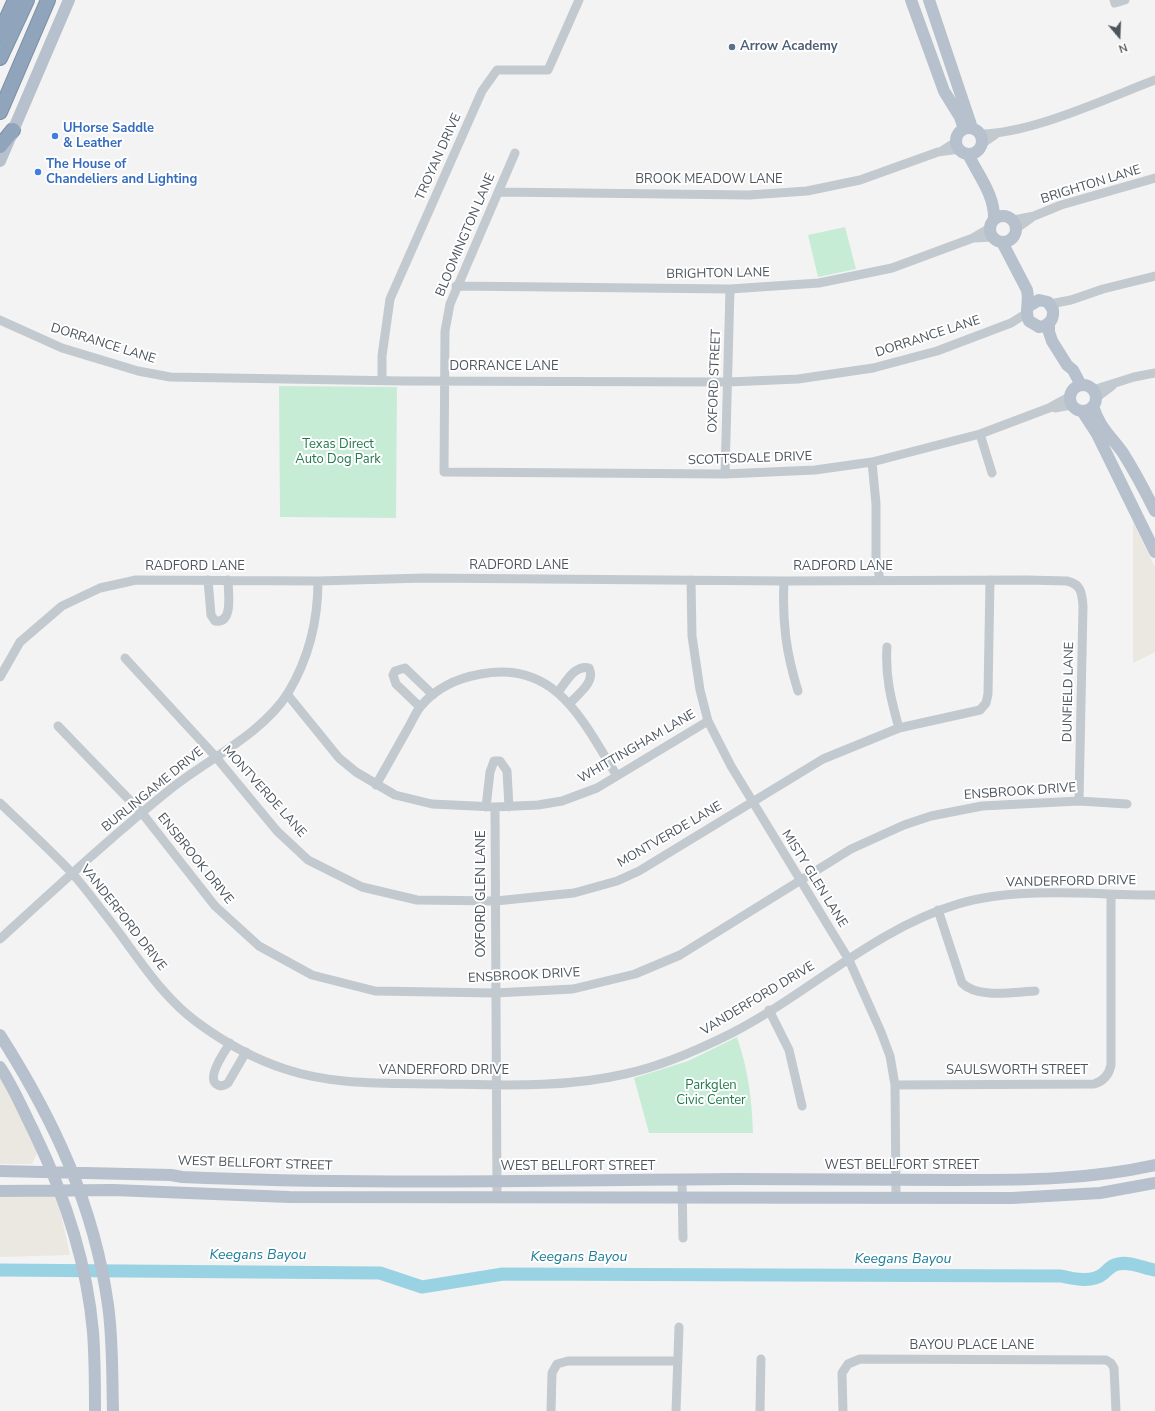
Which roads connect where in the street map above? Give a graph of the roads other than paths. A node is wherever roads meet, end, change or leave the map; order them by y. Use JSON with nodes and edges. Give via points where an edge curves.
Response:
{"nodes":[{"id":1,"x":8,"y":0,"type":"edge"},
{"id":2,"x":15,"y":0,"type":"edge"},
{"id":3,"x":27,"y":0,"type":"edge"},
{"id":4,"x":48,"y":0,"type":"edge"},
{"id":5,"x":69,"y":0,"type":"edge"},
{"id":6,"x":579,"y":0,"type":"edge"},
{"id":7,"x":911,"y":0,"type":"edge"},
{"id":8,"x":929,"y":0,"type":"edge"},
{"id":9,"x":1114,"y":0,"type":"edge"},
{"id":10,"x":1125,"y":0,"type":"edge"},
{"id":11,"x":0,"y":18,"type":"edge"},
{"id":12,"x":0,"y":33,"type":"edge"},
{"id":13,"x":0,"y":58,"type":"edge"},
{"id":14,"x":1155,"y":80,"type":"edge"},
{"id":15,"x":0,"y":112,"type":"edge"},
{"id":16,"x":13,"y":130,"type":"junction"},
{"id":17,"x":970,"y":141,"type":"junction"},
{"id":18,"x":0,"y":146,"type":"edge"},
{"id":19,"x":514,"y":153,"type":"dead end"},
{"id":20,"x":0,"y":161,"type":"edge"},
{"id":21,"x":1155,"y":178,"type":"edge"},
{"id":22,"x":498,"y":192,"type":"junction"},
{"id":23,"x":1003,"y":229,"type":"junction"},
{"id":24,"x":1155,"y":276,"type":"edge"},
{"id":25,"x":456,"y":286,"type":"junction"},
{"id":26,"x":730,"y":289,"type":"junction"},
{"id":27,"x":1040,"y":313,"type":"junction"},
{"id":28,"x":0,"y":320,"type":"edge"},
{"id":29,"x":1155,"y":373,"type":"edge"},
{"id":30,"x":382,"y":380,"type":"junction"},
{"id":31,"x":445,"y":380,"type":"junction"},
{"id":32,"x":728,"y":382,"type":"junction"},
{"id":33,"x":1074,"y":394,"type":"junction"},
{"id":34,"x":1094,"y":398,"type":"junction"},
{"id":35,"x":1082,"y":411,"type":"junction"},
{"id":36,"x":980,"y":434,"type":"junction"},
{"id":37,"x":872,"y":462,"type":"junction"},
{"id":38,"x":444,"y":472,"type":"joint"},
{"id":39,"x":992,"y":473,"type":"dead end"},
{"id":40,"x":726,"y":474,"type":"junction"},
{"id":41,"x":1137,"y":476,"type":"junction"},
{"id":42,"x":1120,"y":483,"type":"junction"},
{"id":43,"x":1155,"y":511,"type":"edge"},
{"id":44,"x":1155,"y":552,"type":"edge"},
{"id":45,"x":208,"y":580,"type":"junction"},
{"id":46,"x":228,"y":580,"type":"junction"},
{"id":47,"x":691,"y":580,"type":"junction"},
{"id":48,"x":880,"y":580,"type":"junction"},
{"id":49,"x":990,"y":580,"type":"junction"},
{"id":50,"x":318,"y":581,"type":"junction"},
{"id":51,"x":784,"y":581,"type":"junction"},
{"id":52,"x":1076,"y":585,"type":"joint"},
{"id":53,"x":887,"y":647,"type":"dead end"},
{"id":54,"x":125,"y":658,"type":"dead end"},
{"id":55,"x":0,"y":677,"type":"edge"},
{"id":56,"x":798,"y":691,"type":"dead end"},
{"id":57,"x":558,"y":692,"type":"junction"},
{"id":58,"x":287,"y":694,"type":"junction"},
{"id":59,"x":433,"y":695,"type":"junction"},
{"id":60,"x":569,"y":704,"type":"junction"},
{"id":61,"x":420,"y":707,"type":"junction"},
{"id":62,"x":708,"y":721,"type":"junction"},
{"id":63,"x":58,"y":726,"type":"dead end"},
{"id":64,"x":899,"y":728,"type":"junction"},
{"id":65,"x":215,"y":756,"type":"junction"},
{"id":66,"x":617,"y":776,"type":"junction"},
{"id":67,"x":376,"y":786,"type":"junction"},
{"id":68,"x":752,"y":801,"type":"junction"},
{"id":69,"x":1080,"y":801,"type":"junction"},
{"id":70,"x":0,"y":803,"type":"edge"},
{"id":71,"x":1127,"y":804,"type":"dead end"},
{"id":72,"x":490,"y":807,"type":"junction"},
{"id":73,"x":509,"y":807,"type":"junction"},
{"id":74,"x":142,"y":813,"type":"junction"},
{"id":75,"x":73,"y":874,"type":"junction"},
{"id":76,"x":800,"y":882,"type":"junction"},
{"id":77,"x":1110,"y":895,"type":"junction"},
{"id":78,"x":1155,"y":895,"type":"edge"},
{"id":79,"x":496,"y":901,"type":"junction"},
{"id":80,"x":938,"y":910,"type":"junction"},
{"id":81,"x":0,"y":939,"type":"edge"},
{"id":82,"x":849,"y":960,"type":"junction"},
{"id":83,"x":1035,"y":991,"type":"dead end"},
{"id":84,"x":495,"y":993,"type":"junction"},
{"id":85,"x":769,"y":1010,"type":"junction"},
{"id":86,"x":0,"y":1035,"type":"edge"},
{"id":87,"x":230,"y":1043,"type":"junction"},
{"id":88,"x":4,"y":1051,"type":"edge"},
{"id":89,"x":246,"y":1052,"type":"junction"},
{"id":90,"x":0,"y":1067,"type":"edge"},
{"id":91,"x":496,"y":1085,"type":"junction"},
{"id":92,"x":895,"y":1085,"type":"junction"},
{"id":93,"x":802,"y":1106,"type":"dead end"},
{"id":94,"x":1155,"y":1165,"type":"edge"},
{"id":95,"x":0,"y":1171,"type":"edge"},
{"id":96,"x":51,"y":1171,"type":"junction"},
{"id":97,"x":73,"y":1171,"type":"junction"},
{"id":98,"x":1097,"y":1175,"type":"junction"},
{"id":99,"x":182,"y":1177,"type":"junction"},
{"id":100,"x":682,"y":1180,"type":"junction"},
{"id":101,"x":349,"y":1181,"type":"junction"},
{"id":102,"x":496,"y":1181,"type":"junction"},
{"id":103,"x":896,"y":1181,"type":"junction"},
{"id":104,"x":1155,"y":1183,"type":"edge"},
{"id":105,"x":59,"y":1190,"type":"junction"},
{"id":106,"x":79,"y":1190,"type":"junction"},
{"id":107,"x":0,"y":1191,"type":"edge"},
{"id":108,"x":182,"y":1193,"type":"junction"},
{"id":109,"x":1100,"y":1193,"type":"junction"},
{"id":110,"x":350,"y":1197,"type":"junction"},
{"id":111,"x":497,"y":1197,"type":"junction"},
{"id":112,"x":683,"y":1197,"type":"junction"},
{"id":113,"x":896,"y":1197,"type":"junction"},
{"id":114,"x":683,"y":1238,"type":"dead end"},
{"id":115,"x":680,"y":1327,"type":"dead end"},
{"id":116,"x":761,"y":1358,"type":"dead end"},
{"id":117,"x":678,"y":1361,"type":"junction"},
{"id":118,"x":112,"y":1379,"type":"junction"},
{"id":119,"x":95,"y":1380,"type":"junction"},
{"id":120,"x":95,"y":1411,"type":"edge"},
{"id":121,"x":112,"y":1411,"type":"edge"},
{"id":122,"x":551,"y":1411,"type":"edge"},
{"id":123,"x":676,"y":1411,"type":"edge"},
{"id":124,"x":760,"y":1411,"type":"edge"},
{"id":125,"x":843,"y":1411,"type":"edge"},
{"id":126,"x":1116,"y":1411,"type":"edge"}],
"edges":[{"from":1,"to":11,"type":"highway"},
{"from":2,"to":12,"type":"highway"},
{"from":3,"to":13,"type":"highway"},
{"from":4,"to":15,"type":"highway"},
{"from":5,"to":16,"type":"main road"},
{"from":6,"to":30,"type":"street","name":"TROYAN DRIVE","via":[[548,70],[497,70],[482,91],[390,299],[382,356]]},
{"from":7,"to":17,"type":"main road","via":[[944,91],[960,117]]},
{"from":8,"to":17,"type":"main road"},
{"from":9,"to":10,"type":"street","via":[[1115,4]]},
{"from":14,"to":17,"type":"street","name":"BROOK MEADOW LANE","via":[[1043,122]]},
{"from":16,"to":18,"type":"highway"},
{"from":16,"to":20,"type":"main road"},
{"from":17,"to":22,"type":"street","name":"BROOK MEADOW LANE","via":[[860,180],[807,191],[749,195]]},
{"from":17,"to":23,"type":"main road"},
{"from":19,"to":22,"type":"street","name":"BLOOMINGTON LANE"},
{"from":21,"to":23,"type":"street","name":"BRIGHTON LANE","via":[[1061,206]]},
{"from":22,"to":25,"type":"street","name":"BLOOMINGTON LANE"},
{"from":23,"to":26,"type":"street","name":"BRIGHTON LANE","via":[[892,268],[819,283]]},
{"from":23,"to":27,"type":"main road","via":[[1027,290]]},
{"from":24,"to":27,"type":"street","name":"DORRANCE LANE","via":[[1103,289]]},
{"from":25,"to":26,"type":"street","name":"BRIGHTON LANE"},
{"from":25,"to":31,"type":"street","name":"BLOOMINGTON LANE","via":[[445,331]]},
{"from":26,"to":32,"type":"street","name":"OXFORD STREET"},
{"from":27,"to":32,"type":"street","name":"DORRANCE LANE","via":[[937,351],[873,368],[798,379]]},
{"from":27,"to":33,"type":"main road","via":[[1052,341],[1073,370]]},
{"from":28,"to":30,"type":"street","name":"DORRANCE LANE","via":[[62,348],[138,371],[170,377]]},
{"from":29,"to":34,"type":"street","via":[[1116,383]]},
{"from":30,"to":31,"type":"street","name":"DORRANCE LANE"},
{"from":31,"to":32,"type":"street","name":"DORRANCE LANE"},
{"from":31,"to":38,"type":"street","name":"BLOOMINGTON LANE"},
{"from":32,"to":40,"type":"street","name":"OXFORD STREET"},
{"from":33,"to":34,"type":"main road","via":[[1087,386]]},
{"from":33,"to":35,"type":"main road","via":[[1076,409]]},
{"from":33,"to":36,"type":"street","name":"SCOTTSDALE DRIVE","via":[[1049,408]]},
{"from":34,"to":35,"type":"main road","via":[[1088,410]]},
{"from":34,"to":41,"type":"main road","via":[[1101,427],[1122,452]]},
{"from":35,"to":42,"type":"main road","via":[[1097,434]]},
{"from":36,"to":37,"type":"street","name":"SCOTTSDALE DRIVE"},
{"from":36,"to":39,"type":"street"},
{"from":37,"to":40,"type":"street","name":"SCOTTSDALE DRIVE","via":[[815,470]]},
{"from":37,"to":48,"type":"street","via":[[876,504],[876,558]]},
{"from":38,"to":40,"type":"street","name":"SCOTTSDALE DRIVE"},
{"from":41,"to":42,"type":"main road"},
{"from":41,"to":43,"type":"main road"},
{"from":42,"to":44,"type":"main road"},
{"from":45,"to":46,"type":"street","name":"RADFORD LANE"},
{"from":45,"to":46,"type":"street","via":[[211,616],[215,621],[227,616]]},
{"from":45,"to":55,"type":"street","name":"RADFORD LANE","via":[[136,580],[100,588],[62,606],[20,642]]},
{"from":46,"to":50,"type":"street","name":"RADFORD LANE"},
{"from":47,"to":50,"type":"street","name":"RADFORD LANE","via":[[424,578]]},
{"from":47,"to":51,"type":"street","name":"RADFORD LANE"},
{"from":47,"to":62,"type":"street","name":"MISTY GLEN LANE","via":[[692,636],[700,690]]},
{"from":48,"to":49,"type":"street","name":"RADFORD LANE"},
{"from":48,"to":51,"type":"street","name":"RADFORD LANE"},
{"from":49,"to":52,"type":"street","name":"RADFORD LANE","via":[[1064,581]]},
{"from":49,"to":64,"type":"street","name":"MONTVERDE LANE","via":[[986,700],[980,710]]},
{"from":50,"to":58,"type":"street","name":"BURLINGAME DRIVE","via":[[318,609],[310,645],[304,663]]},
{"from":51,"to":56,"type":"street","via":[[784,635]]},
{"from":52,"to":69,"type":"street","name":"DUNFIELD LANE","via":[[1081,591],[1083,606]]},
{"from":53,"to":64,"type":"street","via":[[889,694]]},
{"from":54,"to":65,"type":"street","name":"MONTVERDE LANE"},
{"from":57,"to":59,"type":"street","via":[[544,682],[528,676],[488,673],[465,677]]},
{"from":57,"to":60,"type":"street"},
{"from":57,"to":60,"type":"street","via":[[577,669],[589,668],[592,673],[591,679]]},
{"from":58,"to":65,"type":"street","name":"BURLINGAME DRIVE","via":[[255,728]]},
{"from":58,"to":67,"type":"street","name":"WHITTINGHAM LANE","via":[[339,758]]},
{"from":59,"to":61,"type":"street"},
{"from":59,"to":61,"type":"street","via":[[410,671],[399,668],[395,671],[393,675],[396,684]]},
{"from":60,"to":66,"type":"street"},
{"from":61,"to":67,"type":"street"},
{"from":62,"to":66,"type":"street","name":"WHITTINGHAM LANE"},
{"from":62,"to":68,"type":"street","name":"MISTY GLEN LANE"},
{"from":63,"to":74,"type":"street","name":"ENSBROOK DRIVE"},
{"from":64,"to":68,"type":"street","name":"MONTVERDE LANE","via":[[823,759]]},
{"from":65,"to":74,"type":"street","name":"BURLINGAME DRIVE"},
{"from":65,"to":79,"type":"street","name":"MONTVERDE LANE","via":[[277,831],[308,860],[362,887],[403,897],[417,900]]},
{"from":66,"to":73,"type":"street","name":"WHITTINGHAM LANE","via":[[596,788],[562,801]]},
{"from":67,"to":72,"type":"street","name":"WHITTINGHAM LANE","via":[[414,801]]},
{"from":68,"to":76,"type":"street","name":"MISTY GLEN LANE"},
{"from":68,"to":79,"type":"street","name":"MONTVERDE LANE","via":[[639,871],[617,880],[574,893]]},
{"from":69,"to":71,"type":"street","name":"ENSBROOK DRIVE"},
{"from":69,"to":76,"type":"street","name":"ENSBROOK DRIVE","via":[[982,806],[931,816],[851,849]]},
{"from":70,"to":75,"type":"street","name":"VANDERFORD DRIVE"},
{"from":72,"to":73,"type":"street","name":"WHITTINGHAM LANE"},
{"from":72,"to":73,"type":"street","name":"OXFORD GLEN LANE","via":[[490,772],[494,761],[500,761],[506,770]]},
{"from":72,"to":79,"type":"street","name":"OXFORD GLEN LANE"},
{"from":74,"to":75,"type":"street","name":"BURLINGAME DRIVE"},
{"from":74,"to":84,"type":"street","name":"ENSBROOK DRIVE","via":[[215,906],[259,946],[312,975],[375,991]]},
{"from":75,"to":81,"type":"street","name":"BURLINGAME DRIVE"},
{"from":75,"to":87,"type":"street","name":"VANDERFORD DRIVE","via":[[169,997],[194,1020]]},
{"from":76,"to":82,"type":"street","name":"MISTY GLEN LANE"},
{"from":76,"to":84,"type":"street","name":"ENSBROOK DRIVE","via":[[680,955],[635,974],[573,989]]},
{"from":77,"to":78,"type":"street","name":"VANDERFORD DRIVE"},
{"from":77,"to":80,"type":"street","name":"VANDERFORD DRIVE","via":[[999,896]]},
{"from":77,"to":92,"type":"street","name":"SAULSWORTH STREET","via":[[1110,1070],[1106,1078],[1098,1083]]},
{"from":79,"to":84,"type":"street","name":"OXFORD GLEN LANE"},
{"from":80,"to":82,"type":"street","name":"VANDERFORD DRIVE"},
{"from":80,"to":83,"type":"street","via":[[962,983],[968,989],[978,993]]},
{"from":82,"to":85,"type":"street","name":"VANDERFORD DRIVE"},
{"from":82,"to":92,"type":"street","name":"MISTY GLEN LANE","via":[[890,1056]]},
{"from":84,"to":91,"type":"street","name":"OXFORD GLEN LANE"},
{"from":85,"to":91,"type":"street","name":"VANDERFORD DRIVE","via":[[733,1032],[685,1055],[628,1074],[568,1082]]},
{"from":85,"to":93,"type":"street","via":[[789,1050]]},
{"from":86,"to":88,"type":"main road"},
{"from":87,"to":89,"type":"street","name":"VANDERFORD DRIVE"},
{"from":87,"to":89,"type":"street","via":[[213,1074],[217,1084],[224,1085],[230,1082]]},
{"from":88,"to":97,"type":"main road","via":[[49,1117]]},
{"from":89,"to":91,"type":"street","name":"VANDERFORD DRIVE","via":[[287,1070],[349,1082]]},
{"from":90,"to":96,"type":"main road","via":[[10,1082]]},
{"from":91,"to":102,"type":"street","name":"OXFORD GLEN LANE"},
{"from":92,"to":103,"type":"street","name":"MISTY GLEN LANE"},
{"from":94,"to":98,"type":"main road","name":"WEST BELLFORT STREET"},
{"from":95,"to":96,"type":"main road","name":"WEST BELLFORT STREET"},
{"from":96,"to":97,"type":"main road","name":"WEST BELLFORT STREET"},
{"from":96,"to":105,"type":"main road"},
{"from":97,"to":99,"type":"main road","name":"WEST BELLFORT STREET"},
{"from":97,"to":106,"type":"main road"},
{"from":98,"to":103,"type":"main road","name":"WEST BELLFORT STREET","via":[[1054,1179]]},
{"from":98,"to":109,"type":"main road"},
{"from":99,"to":101,"type":"main road","name":"WEST BELLFORT STREET"},
{"from":99,"to":108,"type":"main road"},
{"from":100,"to":102,"type":"main road","name":"WEST BELLFORT STREET"},
{"from":100,"to":103,"type":"main road","name":"WEST BELLFORT STREET"},
{"from":100,"to":112,"type":"street"},
{"from":101,"to":102,"type":"main road","name":"WEST BELLFORT STREET"},
{"from":101,"to":110,"type":"main road"},
{"from":102,"to":111,"type":"street","name":"OXFORD GLEN LANE"},
{"from":103,"to":113,"type":"street","name":"MISTY GLEN LANE"},
{"from":104,"to":109,"type":"main road"},
{"from":105,"to":106,"type":"main road"},
{"from":105,"to":107,"type":"main road"},
{"from":105,"to":119,"type":"main road","via":[[86,1286],[93,1332]]},
{"from":106,"to":108,"type":"main road"},
{"from":106,"to":118,"type":"main road","via":[[104,1286],[110,1328]]},
{"from":108,"to":110,"type":"main road"},
{"from":109,"to":113,"type":"main road","via":[[1012,1198]]},
{"from":110,"to":111,"type":"main road"},
{"from":111,"to":112,"type":"main road"},
{"from":112,"to":113,"type":"main road"},
{"from":112,"to":114,"type":"street"},
{"from":115,"to":117,"type":"street"},
{"from":116,"to":124,"type":"street"},
{"from":117,"to":122,"type":"street","via":[[568,1361],[557,1364],[552,1373]]},
{"from":117,"to":123,"type":"street"},
{"from":118,"to":119,"type":"main road"},
{"from":118,"to":121,"type":"main road"},
{"from":119,"to":120,"type":"main road"},
{"from":125,"to":126,"type":"street","name":"BAYOU PLACE LANE","via":[[842,1373],[848,1364],[860,1358],[1106,1360],[1114,1368]]}]}
